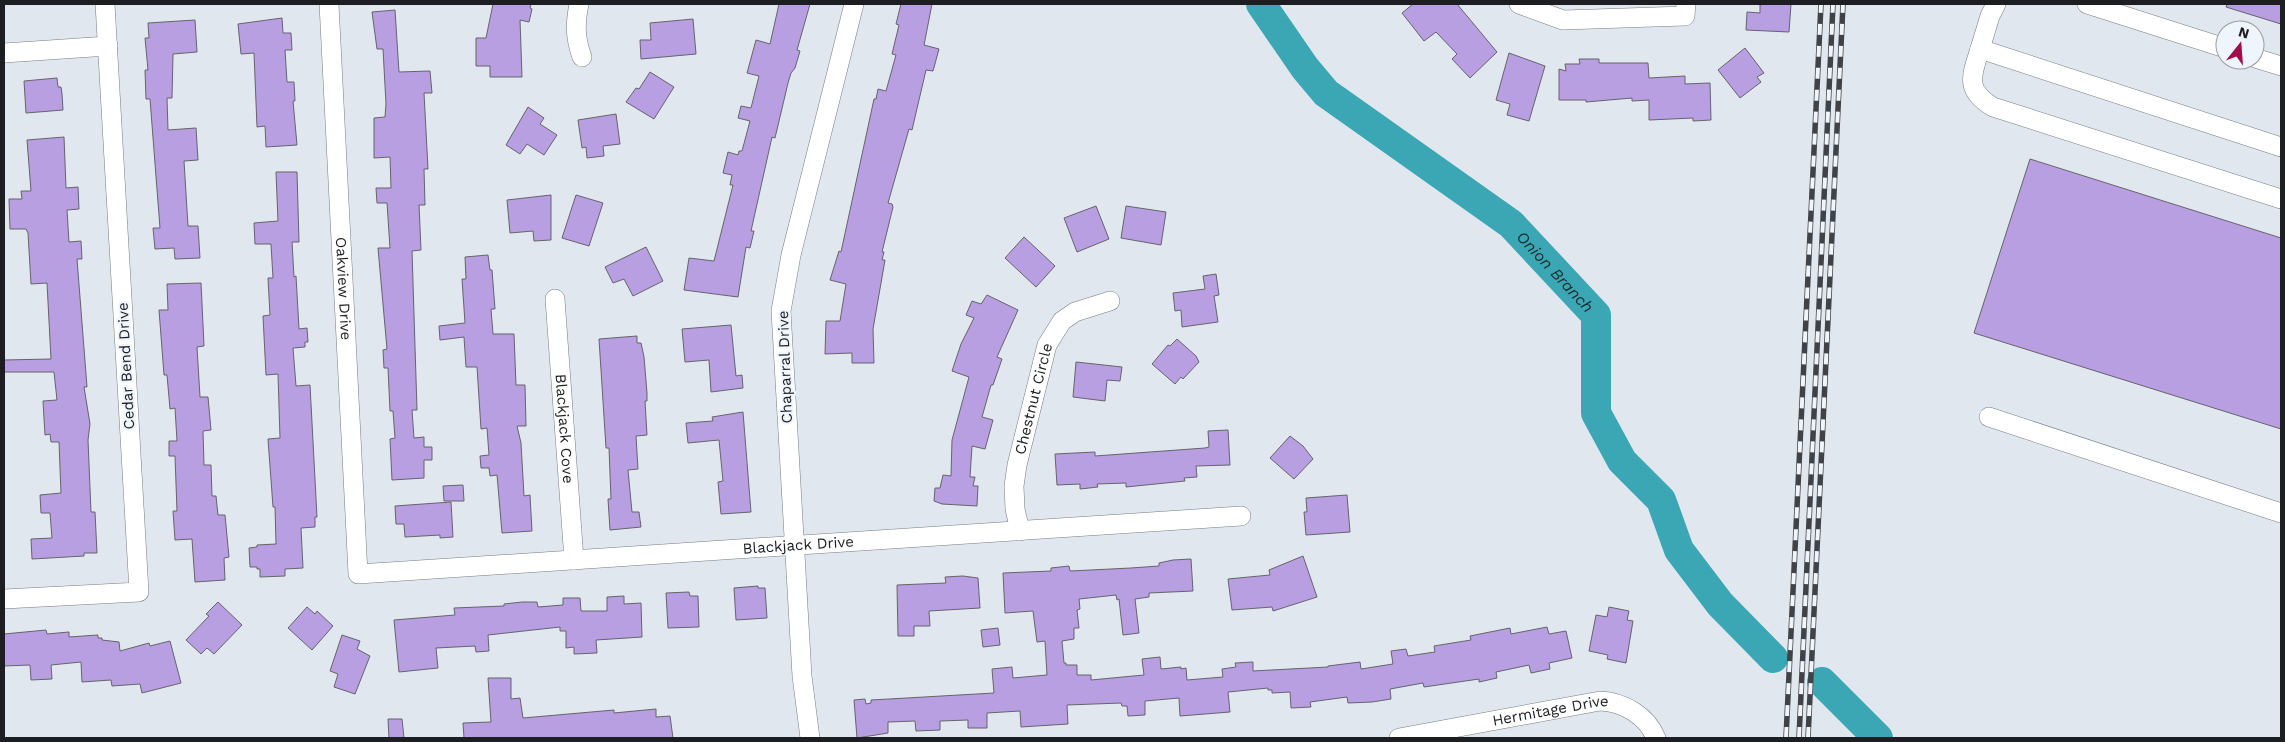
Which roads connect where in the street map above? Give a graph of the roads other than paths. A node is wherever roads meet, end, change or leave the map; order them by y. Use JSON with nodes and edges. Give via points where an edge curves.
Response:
{"nodes":[{"id":1,"x":105,"y":4,"type":"edge"},
{"id":2,"x":329,"y":4,"type":"edge"},
{"id":3,"x":579,"y":4,"type":"edge"},
{"id":4,"x":854,"y":4,"type":"edge"},
{"id":5,"x":1519,"y":4,"type":"edge"},
{"id":6,"x":1686,"y":4,"type":"edge"},
{"id":7,"x":1996,"y":4,"type":"edge"},
{"id":8,"x":2087,"y":4,"type":"edge"},
{"id":9,"x":2215,"y":45,"type":"edge"},
{"id":10,"x":108,"y":46,"type":"junction"},
{"id":11,"x":1980,"y":49,"type":"junction"},
{"id":12,"x":4,"y":53,"type":"edge"},
{"id":13,"x":582,"y":57,"type":"dead end"},
{"id":14,"x":2265,"y":61,"type":"edge"},
{"id":15,"x":2281,"y":66,"type":"edge"},
{"id":16,"x":2281,"y":147,"type":"edge"},
{"id":17,"x":2281,"y":199,"type":"edge"},
{"id":18,"x":555,"y":299,"type":"dead end"},
{"id":19,"x":1110,"y":302,"type":"dead end"},
{"id":20,"x":1989,"y":417,"type":"dead end"},
{"id":21,"x":2281,"y":513,"type":"edge"},
{"id":22,"x":1241,"y":516,"type":"dead end"},
{"id":23,"x":1020,"y":531,"type":"junction"},
{"id":24,"x":795,"y":546,"type":"junction"},
{"id":25,"x":574,"y":560,"type":"junction"},
{"id":26,"x":358,"y":574,"type":"joint"},
{"id":27,"x":4,"y":599,"type":"edge"},
{"id":28,"x":810,"y":738,"type":"edge"},
{"id":29,"x":1400,"y":738,"type":"edge"},
{"id":30,"x":1656,"y":738,"type":"edge"}],
"edges":[{"from":1,"to":10,"type":"street","name":"Cedar Bend Drive"},
{"from":2,"to":26,"type":"street","name":"Oakview Drive"},
{"from":3,"to":13,"type":"street","via":[[575,24],[576,41]]},
{"from":4,"to":24,"type":"street","name":"Chaparral Drive","via":[[790,255],[781,311]]},
{"from":5,"to":6,"type":"street","via":[[1563,20],[1685,16]]},
{"from":7,"to":11,"type":"street"},
{"from":8,"to":9,"type":"street"},
{"from":10,"to":12,"type":"street"},
{"from":10,"to":27,"type":"street","name":"Cedar Bend Drive","via":[[139,592]]},
{"from":11,"to":16,"type":"street"},
{"from":11,"to":17,"type":"street","via":[[1972,83],[1976,94],[1993,107]]},
{"from":14,"to":15,"type":"street"},
{"from":18,"to":25,"type":"street","name":"Blackjack Cove"},
{"from":19,"to":23,"type":"street","name":"Chestnut Circle","via":[[1075,312],[1062,321],[1047,345],[1017,465],[1014,509]]},
{"from":20,"to":21,"type":"street"},
{"from":22,"to":23,"type":"street","name":"Blackjack Drive"},
{"from":23,"to":24,"type":"street","name":"Blackjack Drive"},
{"from":24,"to":25,"type":"street","name":"Blackjack Drive"},
{"from":24,"to":28,"type":"street","name":"Chaparral Drive","via":[[802,676]]},
{"from":25,"to":26,"type":"street","name":"Blackjack Drive"},
{"from":29,"to":30,"type":"street","name":"Hermitage Drive","via":[[1600,701],[1616,703],[1637,714]]}]}
